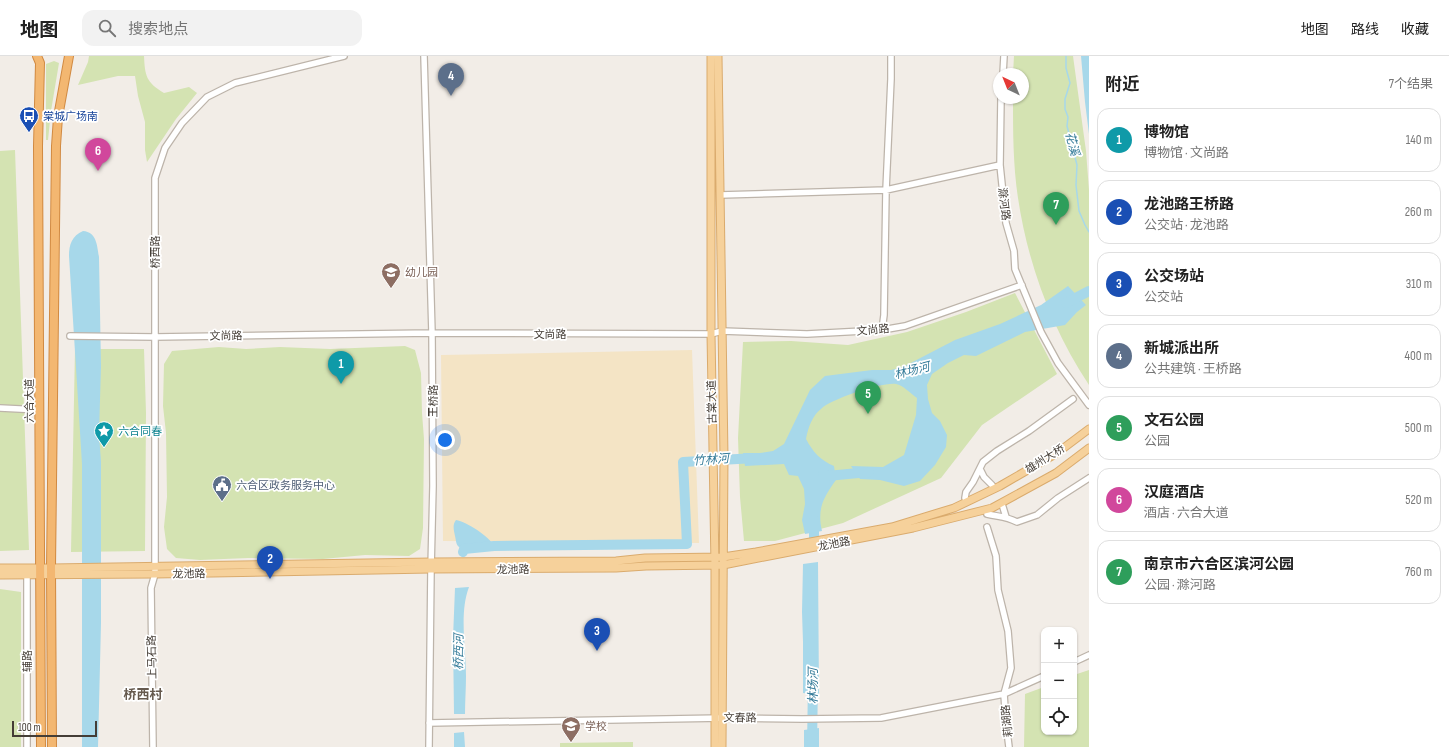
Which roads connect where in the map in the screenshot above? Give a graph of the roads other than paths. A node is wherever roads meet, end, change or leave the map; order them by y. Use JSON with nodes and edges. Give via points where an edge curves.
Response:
{"nodes":[{"id":1,"x":37,"y":56,"type":"edge"},
{"id":2,"x":69,"y":56,"type":"edge"},
{"id":3,"x":344,"y":56,"type":"edge"},
{"id":4,"x":424,"y":56,"type":"edge"},
{"id":5,"x":711,"y":56,"type":"edge"},
{"id":6,"x":718,"y":56,"type":"edge"},
{"id":7,"x":891,"y":56,"type":"edge"},
{"id":8,"x":1004,"y":56,"type":"edge"},
{"id":9,"x":1003,"y":68,"type":"edge"},
{"id":10,"x":1001,"y":104,"type":"edge"},
{"id":11,"x":1000,"y":165,"type":"junction"},
{"id":12,"x":886,"y":190,"type":"junction"},
{"id":13,"x":720,"y":194,"type":"junction"},
{"id":14,"x":1022,"y":285,"type":"junction"},
{"id":15,"x":882,"y":330,"type":"junction"},
{"id":16,"x":722,"y":332,"type":"junction"},
{"id":17,"x":432,"y":333,"type":"junction"},
{"id":18,"x":711,"y":334,"type":"junction"},
{"id":19,"x":70,"y":336,"type":"dead end"},
{"id":20,"x":155,"y":337,"type":"junction"},
{"id":21,"x":1073,"y":399,"type":"dead end"},
{"id":22,"x":1089,"y":405,"type":"edge"},
{"id":23,"x":0,"y":408,"type":"edge"},
{"id":24,"x":40,"y":410,"type":"junction"},
{"id":25,"x":1089,"y":429,"type":"edge"},
{"id":26,"x":1089,"y":448,"type":"edge"},
{"id":27,"x":980,"y":469,"type":"junction"},
{"id":28,"x":1089,"y":478,"type":"edge"},
{"id":29,"x":992,"y":485,"type":"dead end"},
{"id":30,"x":1000,"y":486,"type":"joint"},
{"id":31,"x":1016,"y":495,"type":"joint"},
{"id":32,"x":965,"y":498,"type":"dead end"},
{"id":33,"x":1002,"y":504,"type":"dead end"},
{"id":34,"x":987,"y":514,"type":"dead end"},
{"id":35,"x":1006,"y":517,"type":"junction"},
{"id":36,"x":987,"y":527,"type":"dead end"},
{"id":37,"x":714,"y":557,"type":"junction"},
{"id":38,"x":723,"y":557,"type":"junction"},
{"id":39,"x":431,"y":566,"type":"junction"},
{"id":40,"x":719,"y":566,"type":"junction"},
{"id":41,"x":0,"y":568,"type":"edge"},
{"id":42,"x":155,"y":571,"type":"junction"},
{"id":43,"x":40,"y":572,"type":"junction"},
{"id":44,"x":51,"y":572,"type":"junction"},
{"id":45,"x":0,"y":575,"type":"edge"},
{"id":46,"x":27,"y":575,"type":"junction"},
{"id":47,"x":1089,"y":655,"type":"edge"},
{"id":48,"x":1077,"y":661,"type":"edge"},
{"id":49,"x":1041,"y":677,"type":"edge"},
{"id":50,"x":1004,"y":694,"type":"junction"},
{"id":51,"x":715,"y":718,"type":"junction"},
{"id":52,"x":723,"y":718,"type":"junction"},
{"id":53,"x":429,"y":723,"type":"junction"},
{"id":54,"x":27,"y":747,"type":"edge"},
{"id":55,"x":39,"y":747,"type":"edge"},
{"id":56,"x":52,"y":747,"type":"edge"},
{"id":57,"x":153,"y":747,"type":"edge"},
{"id":58,"x":430,"y":747,"type":"edge"},
{"id":59,"x":714,"y":747,"type":"edge"},
{"id":60,"x":722,"y":747,"type":"edge"},
{"id":61,"x":1010,"y":747,"type":"edge"}],
"edges":[{"from":1,"to":24,"type":"highway","name":"六合大道","via":[[40,63]]},
{"from":2,"to":44,"type":"highway","via":[[58,117],[56,146]]},
{"from":3,"to":20,"type":"street","name":"桥西路","via":[[236,84],[207,98],[182,123],[165,148],[155,178]]},
{"from":4,"to":17,"type":"street","name":"王桥路"},
{"from":5,"to":18,"type":"main road","name":"古棠大道"},
{"from":6,"to":13,"type":"main road","name":"古棠大道"},
{"from":7,"to":12,"type":"street"},
{"from":8,"to":9,"type":"street"},
{"from":10,"to":11,"type":"street","name":"滁河路"},
{"from":11,"to":12,"type":"street"},
{"from":11,"to":14,"type":"street","name":"滁河路","via":[[1006,223],[1014,251],[1015,269]]},
{"from":12,"to":13,"type":"street"},
{"from":12,"to":15,"type":"street"},
{"from":13,"to":16,"type":"main road","name":"古棠大道"},
{"from":14,"to":15,"type":"street","name":"文尚路","via":[[905,326]]},
{"from":14,"to":22,"type":"street","name":"滁河路","via":[[1041,332],[1064,372]]},
{"from":15,"to":16,"type":"street","name":"文尚路","via":[[807,334]]},
{"from":16,"to":18,"type":"street","name":"文尚路"},
{"from":16,"to":38,"type":"main road","name":"古棠大道"},
{"from":17,"to":18,"type":"street","name":"文尚路"},
{"from":17,"to":20,"type":"street","name":"文尚路"},
{"from":17,"to":39,"type":"street","name":"王桥路"},
{"from":18,"to":37,"type":"main road","name":"古棠大道"},
{"from":19,"to":20,"type":"street","name":"文尚路"},
{"from":20,"to":42,"type":"street","name":"桥西路"},
{"from":21,"to":27,"type":"street","via":[[1029,431],[997,450],[983,462]]},
{"from":23,"to":24,"type":"street"},
{"from":24,"to":43,"type":"highway","name":"六合大道"},
{"from":25,"to":30,"type":"main road","name":"雄州大桥","via":[[1057,453]]},
{"from":26,"to":31,"type":"main road","name":"雄州大桥","via":[[1056,473]]},
{"from":27,"to":29,"type":"street"},
{"from":27,"to":32,"type":"street"},
{"from":28,"to":35,"type":"street","via":[[1037,515],[1017,522]]},
{"from":30,"to":38,"type":"main road","name":"龙池路","via":[[954,508],[892,527]]},
{"from":31,"to":40,"type":"main road","name":"龙池路","via":[[992,508],[914,528]]},
{"from":33,"to":35,"type":"street"},
{"from":34,"to":35,"type":"street"},
{"from":36,"to":50,"type":"street","name":"莉湖路","via":[[996,556],[998,590],[1008,631],[1011,668]]},
{"from":37,"to":38,"type":"main road","name":"龙池路"},
{"from":37,"to":39,"type":"main road","name":"龙池路"},
{"from":37,"to":40,"type":"main road","name":"古棠大道"},
{"from":38,"to":40,"type":"main road","name":"古棠大道"},
{"from":39,"to":40,"type":"main road","name":"龙池路"},
{"from":39,"to":42,"type":"main road","name":"龙池路"},
{"from":39,"to":53,"type":"street","name":"王桥路"},
{"from":40,"to":51,"type":"main road","name":"古棠大道"},
{"from":40,"to":52,"type":"main road","name":"古棠大道"},
{"from":41,"to":43,"type":"main road","name":"龙池路"},
{"from":42,"to":44,"type":"main road","name":"龙池路"},
{"from":42,"to":57,"type":"street","name":"上马石路","via":[[151,588]]},
{"from":43,"to":44,"type":"main road","name":"龙池路"},
{"from":43,"to":46,"type":"main road","name":"龙池路"},
{"from":43,"to":55,"type":"highway","name":"六合大道"},
{"from":44,"to":56,"type":"highway"},
{"from":45,"to":46,"type":"main road","name":"龙池路"},
{"from":46,"to":54,"type":"street","name":"辅路"},
{"from":47,"to":48,"type":"street"},
{"from":49,"to":50,"type":"street","name":"文春路"},
{"from":50,"to":52,"type":"street","name":"文春路","via":[[881,718]]},
{"from":50,"to":61,"type":"street","name":"莉湖路"},
{"from":51,"to":52,"type":"street","name":"文春路"},
{"from":51,"to":53,"type":"street","name":"文春路"},
{"from":51,"to":59,"type":"main road","name":"古棠大道"},
{"from":52,"to":60,"type":"main road","name":"古棠大道"},
{"from":53,"to":58,"type":"street","name":"王桥路"}]}
